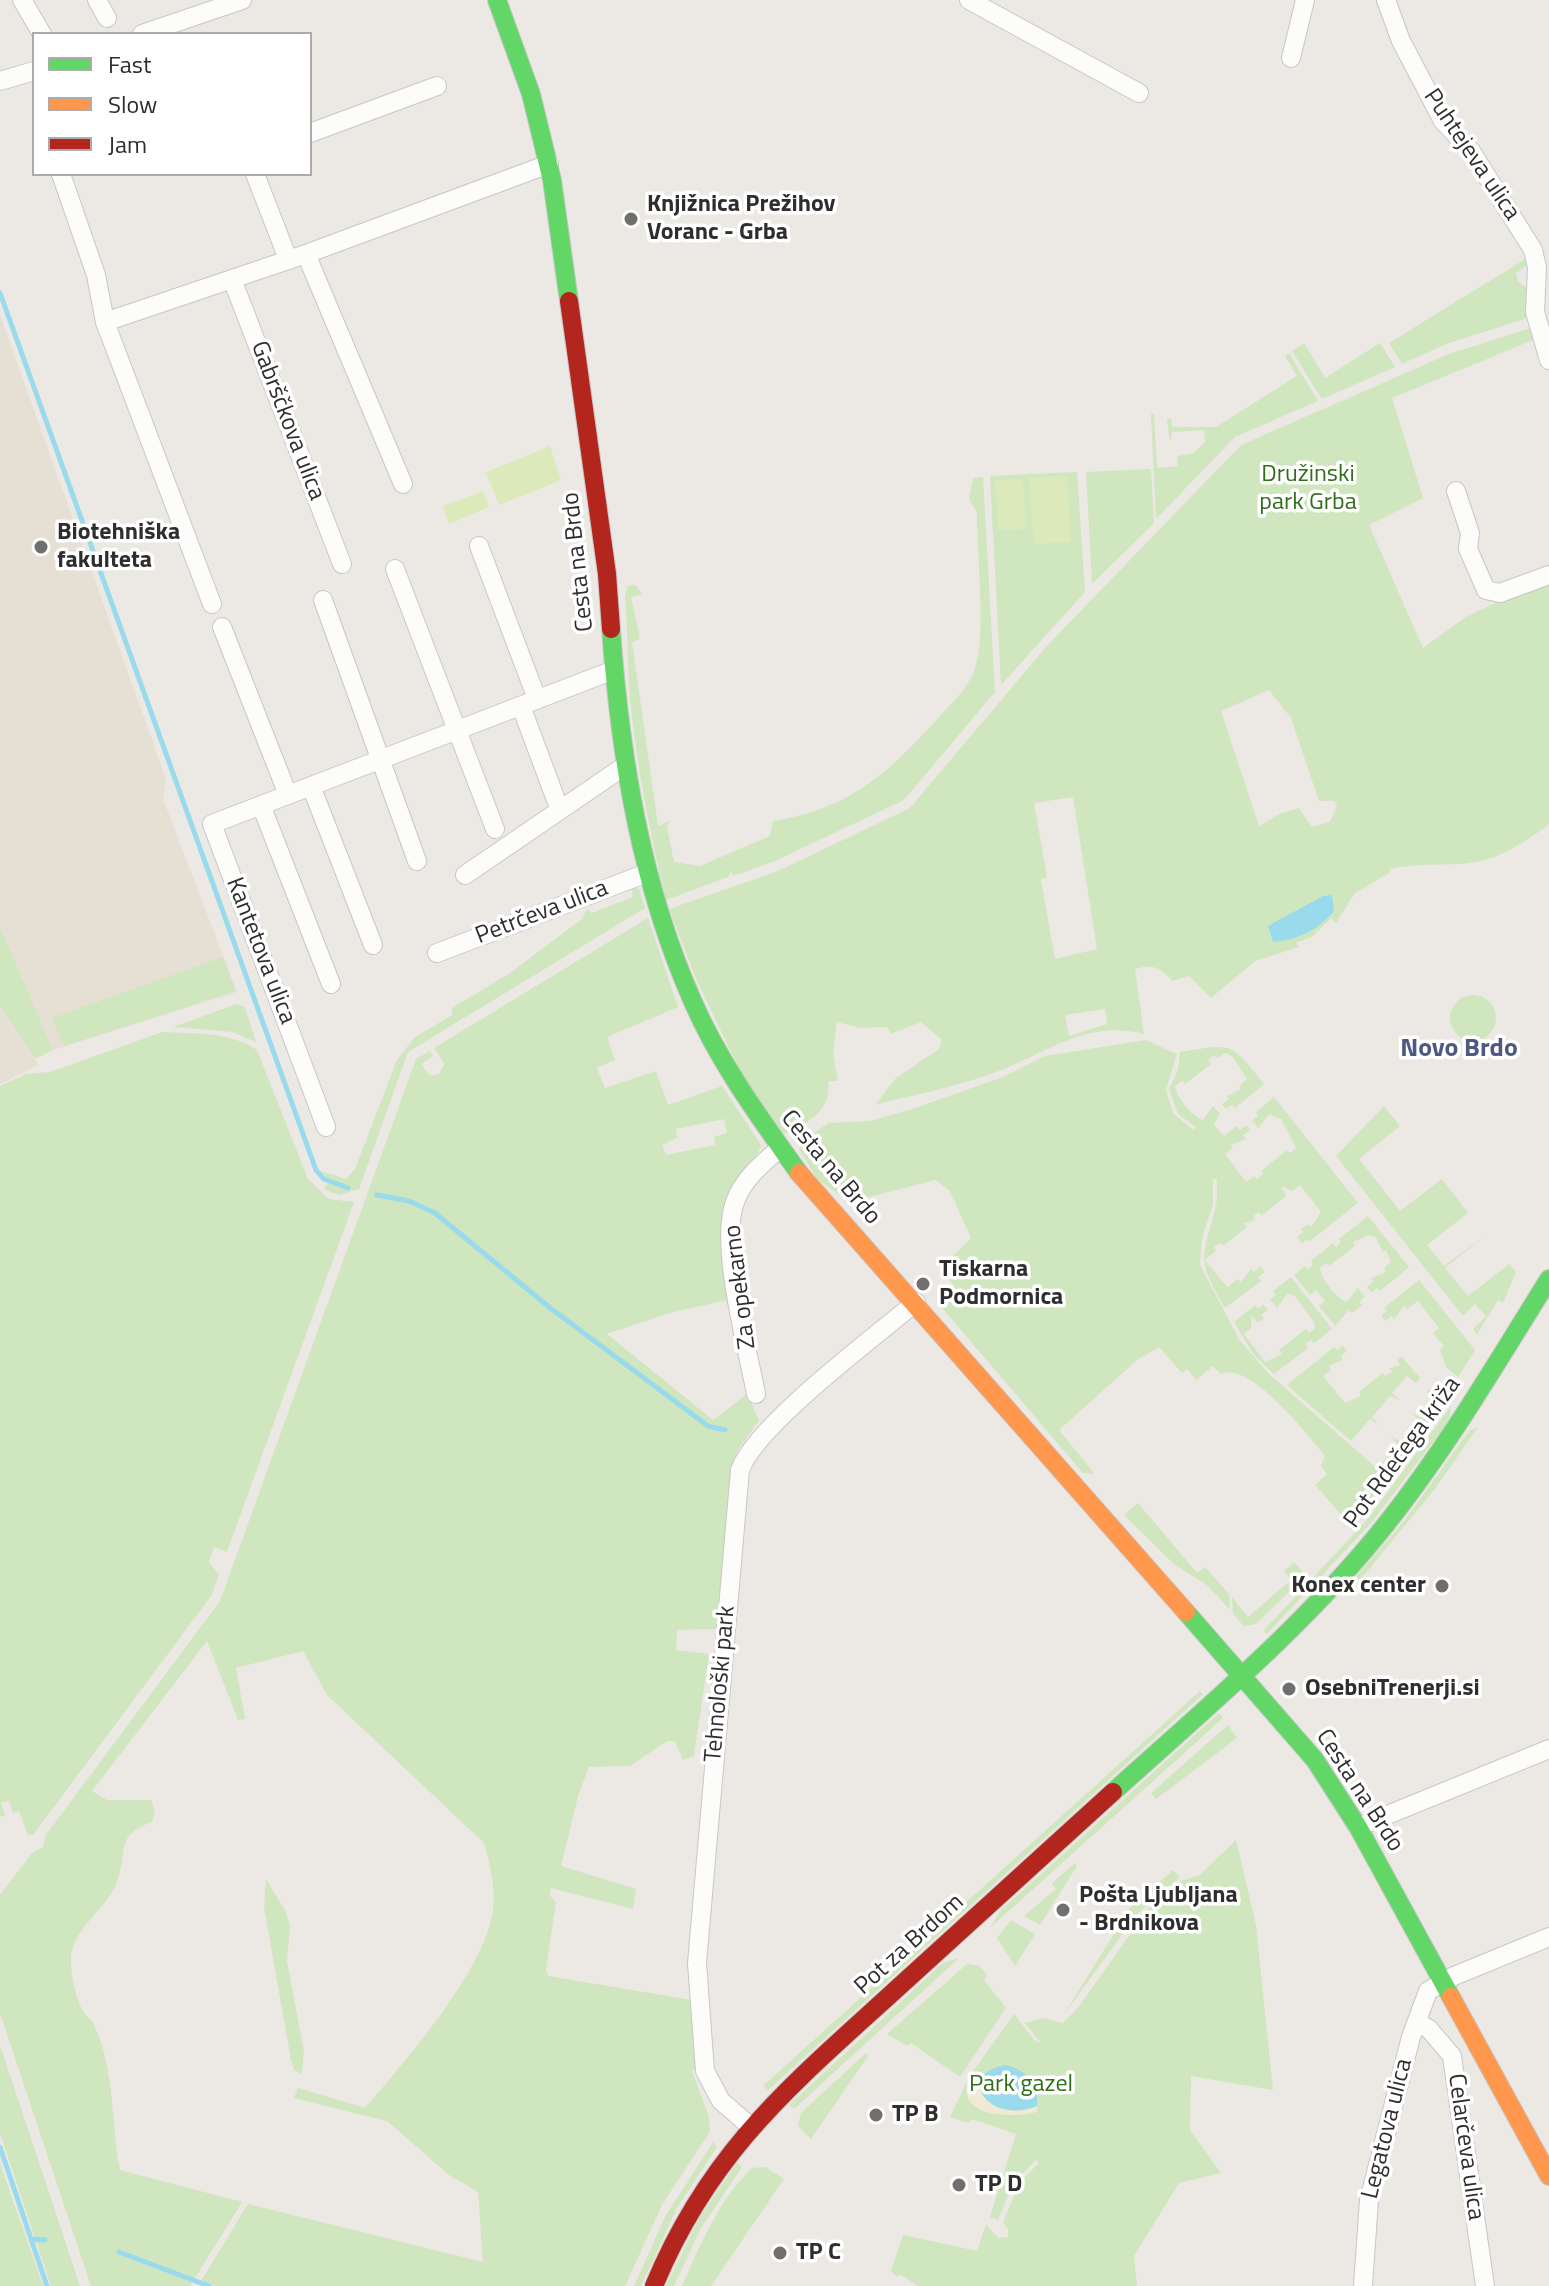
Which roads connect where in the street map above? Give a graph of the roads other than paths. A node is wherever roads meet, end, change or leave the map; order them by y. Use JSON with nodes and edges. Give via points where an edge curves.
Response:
{"nodes":[{"id":1,"x":22,"y":0,"type":"edge"},
{"id":2,"x":97,"y":0,"type":"edge"},
{"id":3,"x":242,"y":0,"type":"edge"},
{"id":4,"x":497,"y":0,"type":"edge"},
{"id":5,"x":969,"y":0,"type":"edge"},
{"id":6,"x":1305,"y":0,"type":"edge"},
{"id":7,"x":1386,"y":0,"type":"edge"},
{"id":8,"x":107,"y":18,"type":"dead end"},
{"id":9,"x":194,"y":26,"type":"edge"},
{"id":10,"x":41,"y":32,"type":"edge"},
{"id":11,"x":155,"y":32,"type":"edge"},
{"id":12,"x":1291,"y":58,"type":"dead end"},
{"id":13,"x":31,"y":72,"type":"edge"},
{"id":14,"x":0,"y":81,"type":"edge"},
{"id":15,"x":437,"y":86,"type":"dead end"},
{"id":16,"x":1139,"y":93,"type":"dead end"},
{"id":17,"x":312,"y":132,"type":"edge"},
{"id":18,"x":549,"y":164,"type":"junction"},
{"id":19,"x":62,"y":176,"type":"edge"},
{"id":20,"x":256,"y":176,"type":"edge"},
{"id":21,"x":297,"y":256,"type":"junction"},
{"id":22,"x":232,"y":279,"type":"junction"},
{"id":23,"x":105,"y":322,"type":"junction"},
{"id":24,"x":1549,"y":360,"type":"edge"},
{"id":25,"x":403,"y":484,"type":"dead end"},
{"id":26,"x":1456,"y":491,"type":"dead end"},
{"id":27,"x":479,"y":546,"type":"dead end"},
{"id":28,"x":342,"y":564,"type":"dead end"},
{"id":29,"x":395,"y":569,"type":"dead end"},
{"id":30,"x":1549,"y":575,"type":"edge"},
{"id":31,"x":323,"y":600,"type":"dead end"},
{"id":32,"x":212,"y":604,"type":"dead end"},
{"id":33,"x":222,"y":627,"type":"dead end"},
{"id":34,"x":614,"y":670,"type":"junction"},
{"id":35,"x":529,"y":703,"type":"junction"},
{"id":36,"x":456,"y":731,"type":"junction"},
{"id":37,"x":381,"y":760,"type":"junction"},
{"id":38,"x":626,"y":765,"type":"junction"},
{"id":39,"x":311,"y":786,"type":"junction"},
{"id":40,"x":288,"y":795,"type":"junction"},
{"id":41,"x":556,"y":800,"type":"dead end"},
{"id":42,"x":261,"y":805,"type":"junction"},
{"id":43,"x":495,"y":829,"type":"dead end"},
{"id":44,"x":417,"y":861,"type":"dead end"},
{"id":45,"x":647,"y":873,"type":"junction"},
{"id":46,"x":465,"y":875,"type":"dead end"},
{"id":47,"x":373,"y":945,"type":"dead end"},
{"id":48,"x":437,"y":953,"type":"dead end"},
{"id":49,"x":331,"y":984,"type":"dead end"},
{"id":50,"x":326,"y":1127,"type":"dead end"},
{"id":51,"x":779,"y":1149,"type":"junction"},
{"id":52,"x":1549,"y":1279,"type":"edge"},
{"id":53,"x":916,"y":1302,"type":"junction"},
{"id":54,"x":756,"y":1394,"type":"dead end"},
{"id":55,"x":1242,"y":1674,"type":"junction"},
{"id":56,"x":1549,"y":1749,"type":"edge"},
{"id":57,"x":1358,"y":1827,"type":"junction"},
{"id":58,"x":1549,"y":1937,"type":"edge"},
{"id":59,"x":1442,"y":1982,"type":"junction"},
{"id":60,"x":1417,"y":2022,"type":"junction"},
{"id":61,"x":750,"y":2126,"type":"junction"},
{"id":62,"x":1549,"y":2176,"type":"edge"},
{"id":63,"x":654,"y":2286,"type":"edge"},
{"id":64,"x":1363,"y":2286,"type":"edge"},
{"id":65,"x":1485,"y":2286,"type":"edge"}],
"edges":[{"from":1,"to":10,"type":"street"},
{"from":2,"to":8,"type":"street"},
{"from":3,"to":9,"type":"street"},
{"from":4,"to":18,"type":"street","name":"Cesta na Brdo"},
{"from":5,"to":16,"type":"street"},
{"from":6,"to":12,"type":"street"},
{"from":7,"to":24,"type":"street","name":"Puhtejeva ulica","via":[[1443,121],[1471,151],[1533,250],[1535,312]]},
{"from":9,"to":11,"type":"street"},
{"from":13,"to":14,"type":"street"},
{"from":15,"to":17,"type":"street"},
{"from":18,"to":21,"type":"street"},
{"from":18,"to":34,"type":"street","name":"Cesta na Brdo","via":[[607,574]]},
{"from":19,"to":23,"type":"street","via":[[96,275]]},
{"from":20,"to":21,"type":"street"},
{"from":21,"to":22,"type":"street"},
{"from":21,"to":25,"type":"street"},
{"from":22,"to":23,"type":"street"},
{"from":22,"to":28,"type":"street","name":"Gabrščkova ulica"},
{"from":23,"to":32,"type":"street"},
{"from":26,"to":30,"type":"street","via":[[1470,533],[1468,549],[1486,590],[1500,593]]},
{"from":27,"to":35,"type":"street"},
{"from":29,"to":36,"type":"street"},
{"from":31,"to":37,"type":"street"},
{"from":33,"to":40,"type":"street"},
{"from":34,"to":35,"type":"street","name":"Kantetova ulica"},
{"from":34,"to":38,"type":"street","name":"Cesta na Brdo"},
{"from":35,"to":36,"type":"street","name":"Kantetova ulica"},
{"from":35,"to":41,"type":"street"},
{"from":36,"to":37,"type":"street","name":"Kantetova ulica"},
{"from":36,"to":43,"type":"street"},
{"from":37,"to":39,"type":"street","name":"Kantetova ulica"},
{"from":37,"to":44,"type":"street"},
{"from":38,"to":45,"type":"street","name":"Cesta na Brdo"},
{"from":38,"to":46,"type":"street"},
{"from":39,"to":40,"type":"street","name":"Kantetova ulica"},
{"from":39,"to":47,"type":"street"},
{"from":40,"to":42,"type":"street","name":"Kantetova ulica"},
{"from":42,"to":49,"type":"street"},
{"from":42,"to":50,"type":"street","name":"Kantetova ulica","via":[[212,824]]},
{"from":45,"to":48,"type":"street","name":"Petrčeva ulica"},
{"from":45,"to":51,"type":"street","name":"Cesta na Brdo","via":[[693,1003],[740,1091]]},
{"from":51,"to":53,"type":"street","name":"Cesta na Brdo"},
{"from":51,"to":54,"type":"street","name":"Za opekarno","via":[[744,1184],[731,1218],[733,1264]]},
{"from":52,"to":55,"type":"street","name":"Pot Rdečega križa","via":[[1412,1491],[1330,1588]]},
{"from":53,"to":55,"type":"street","name":"Cesta na Brdo"},
{"from":53,"to":61,"type":"street","name":"Tehnološki park","via":[[769,1428],[740,1470],[697,1963],[705,2071],[721,2101]]},
{"from":55,"to":57,"type":"street","name":"Cesta na Brdo","via":[[1315,1760]]},
{"from":55,"to":61,"type":"street","name":"Pot za Brdom"},
{"from":56,"to":57,"type":"street"},
{"from":57,"to":59,"type":"street","name":"Cesta na Brdo"},
{"from":58,"to":59,"type":"street"},
{"from":59,"to":60,"type":"street","name":"Legatova ulica","via":[[1428,1991]]},
{"from":59,"to":62,"type":"street","name":"Cesta na Brdo"},
{"from":60,"to":64,"type":"street","name":"Legatova ulica","via":[[1369,2200]]},
{"from":60,"to":65,"type":"street","name":"Celarčeva ulica","via":[[1452,2056]]},
{"from":61,"to":63,"type":"street","name":"Pot za Brdom","via":[[692,2206]]}]}
